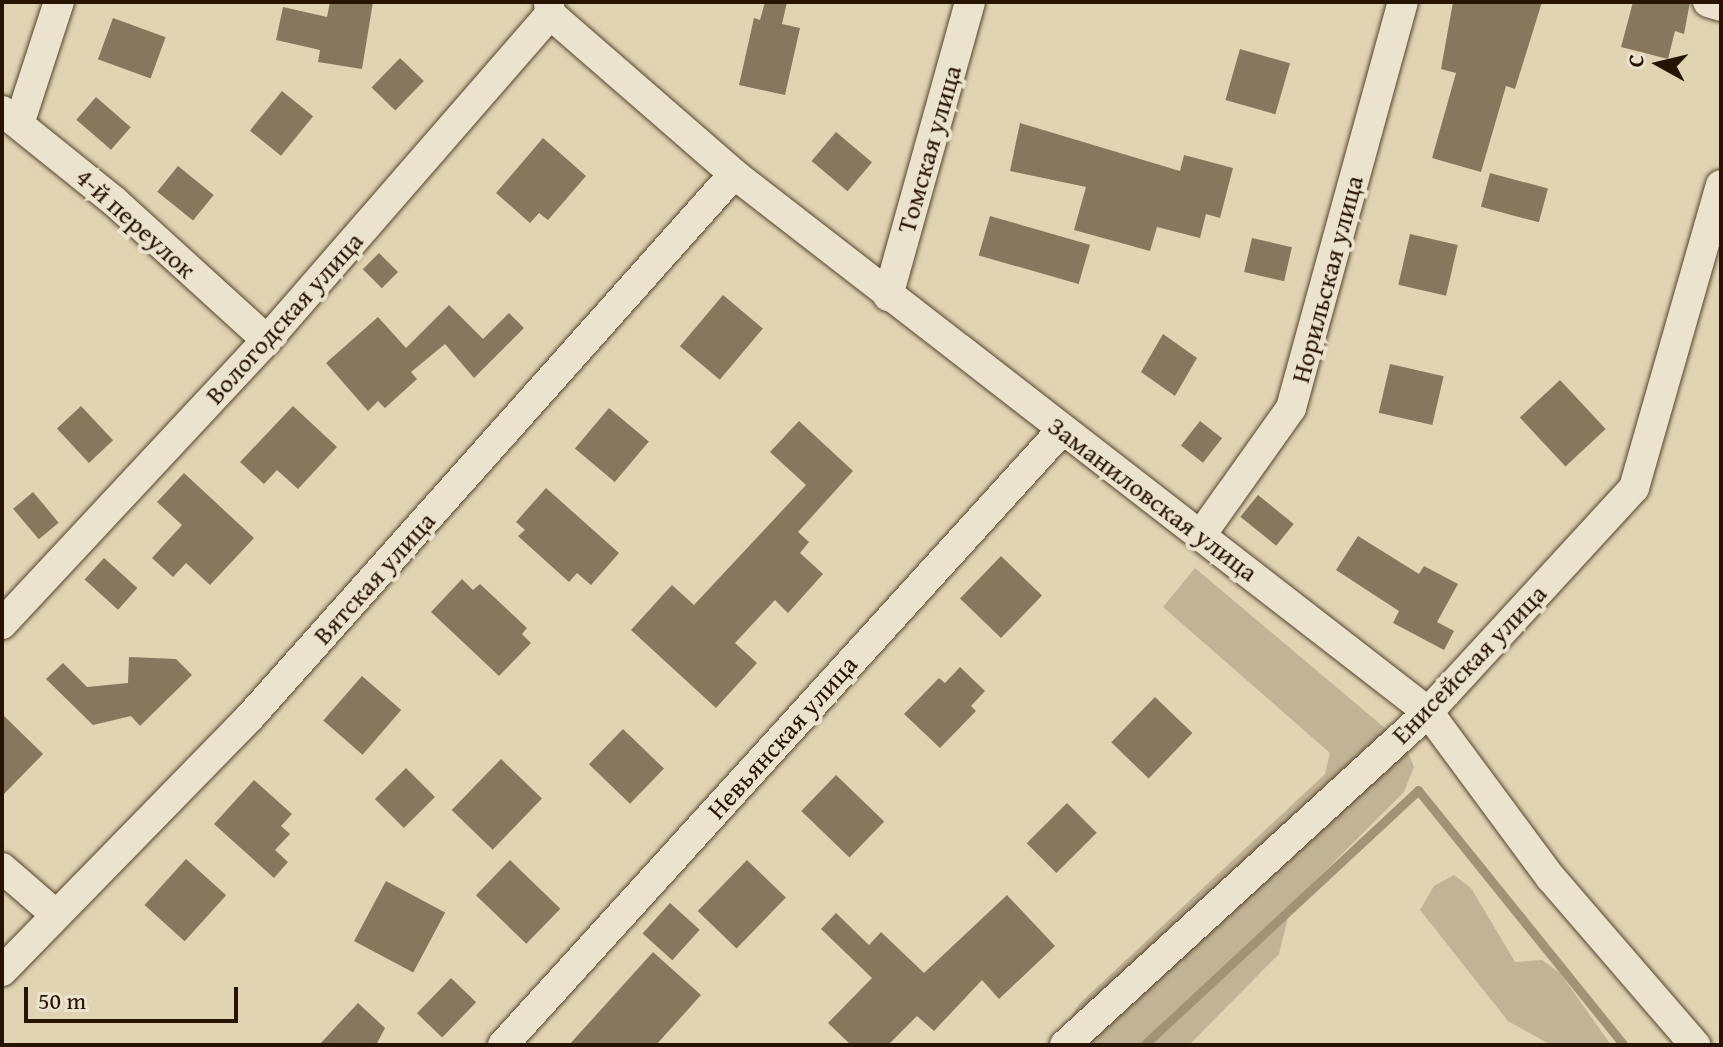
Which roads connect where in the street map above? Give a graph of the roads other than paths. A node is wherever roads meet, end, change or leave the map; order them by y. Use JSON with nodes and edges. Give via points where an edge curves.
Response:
{"nodes":[{"id":1,"x":59,"y":2,"type":"edge"},
{"id":2,"x":970,"y":2,"type":"edge"},
{"id":3,"x":1403,"y":2,"type":"edge"},
{"id":4,"x":1708,"y":2,"type":"edge"},
{"id":5,"x":1721,"y":6,"type":"edge"},
{"id":6,"x":550,"y":8,"type":"edge"},
{"id":7,"x":11,"y":116,"type":"edge"},
{"id":8,"x":734,"y":174,"type":"junction"},
{"id":9,"x":1721,"y":185,"type":"edge"},
{"id":10,"x":888,"y":296,"type":"junction"},
{"id":11,"x":267,"y":340,"type":"junction"},
{"id":12,"x":1062,"y":430,"type":"junction"},
{"id":13,"x":1203,"y":532,"type":"junction"},
{"id":14,"x":2,"y":624,"type":"edge"},
{"id":15,"x":1428,"y":712,"type":"junction"},
{"id":16,"x":2,"y":868,"type":"edge"},
{"id":17,"x":55,"y":914,"type":"junction"},
{"id":18,"x":2,"y":971,"type":"edge"},
{"id":19,"x":503,"y":1045,"type":"edge"},
{"id":20,"x":1065,"y":1045,"type":"edge"},
{"id":21,"x":1695,"y":1045,"type":"edge"}],
"edges":[{"from":1,"to":7,"type":"street"},
{"from":2,"to":10,"type":"street","name":"Томская улица"},
{"from":3,"to":13,"type":"street","name":"Норильская улица","via":[[1291,408]]},
{"from":4,"to":5,"type":"street"},
{"from":6,"to":8,"type":"street","name":"Заманиловская улица"},
{"from":6,"to":11,"type":"street","name":"Вологодская улица"},
{"from":7,"to":11,"type":"street","name":"4-й переулок"},
{"from":8,"to":10,"type":"street","name":"Заманиловская улица"},
{"from":8,"to":17,"type":"street","name":"Вятская улица","via":[[250,717]]},
{"from":9,"to":15,"type":"street","name":"Енисейская улица","via":[[1634,488]]},
{"from":10,"to":12,"type":"street","name":"Заманиловская улица"},
{"from":11,"to":14,"type":"street","name":"Вологодская улица"},
{"from":12,"to":13,"type":"street","name":"Заманиловская улица"},
{"from":12,"to":19,"type":"street","name":"Невьянская улица"},
{"from":13,"to":15,"type":"street","name":"Заманиловская улица"},
{"from":15,"to":20,"type":"street","name":"Енисейская улица"},
{"from":15,"to":21,"type":"street","name":"Заманиловская улица","via":[[1551,878]]},
{"from":16,"to":17,"type":"street"},
{"from":17,"to":18,"type":"street","name":"Вятская улица"}]}
